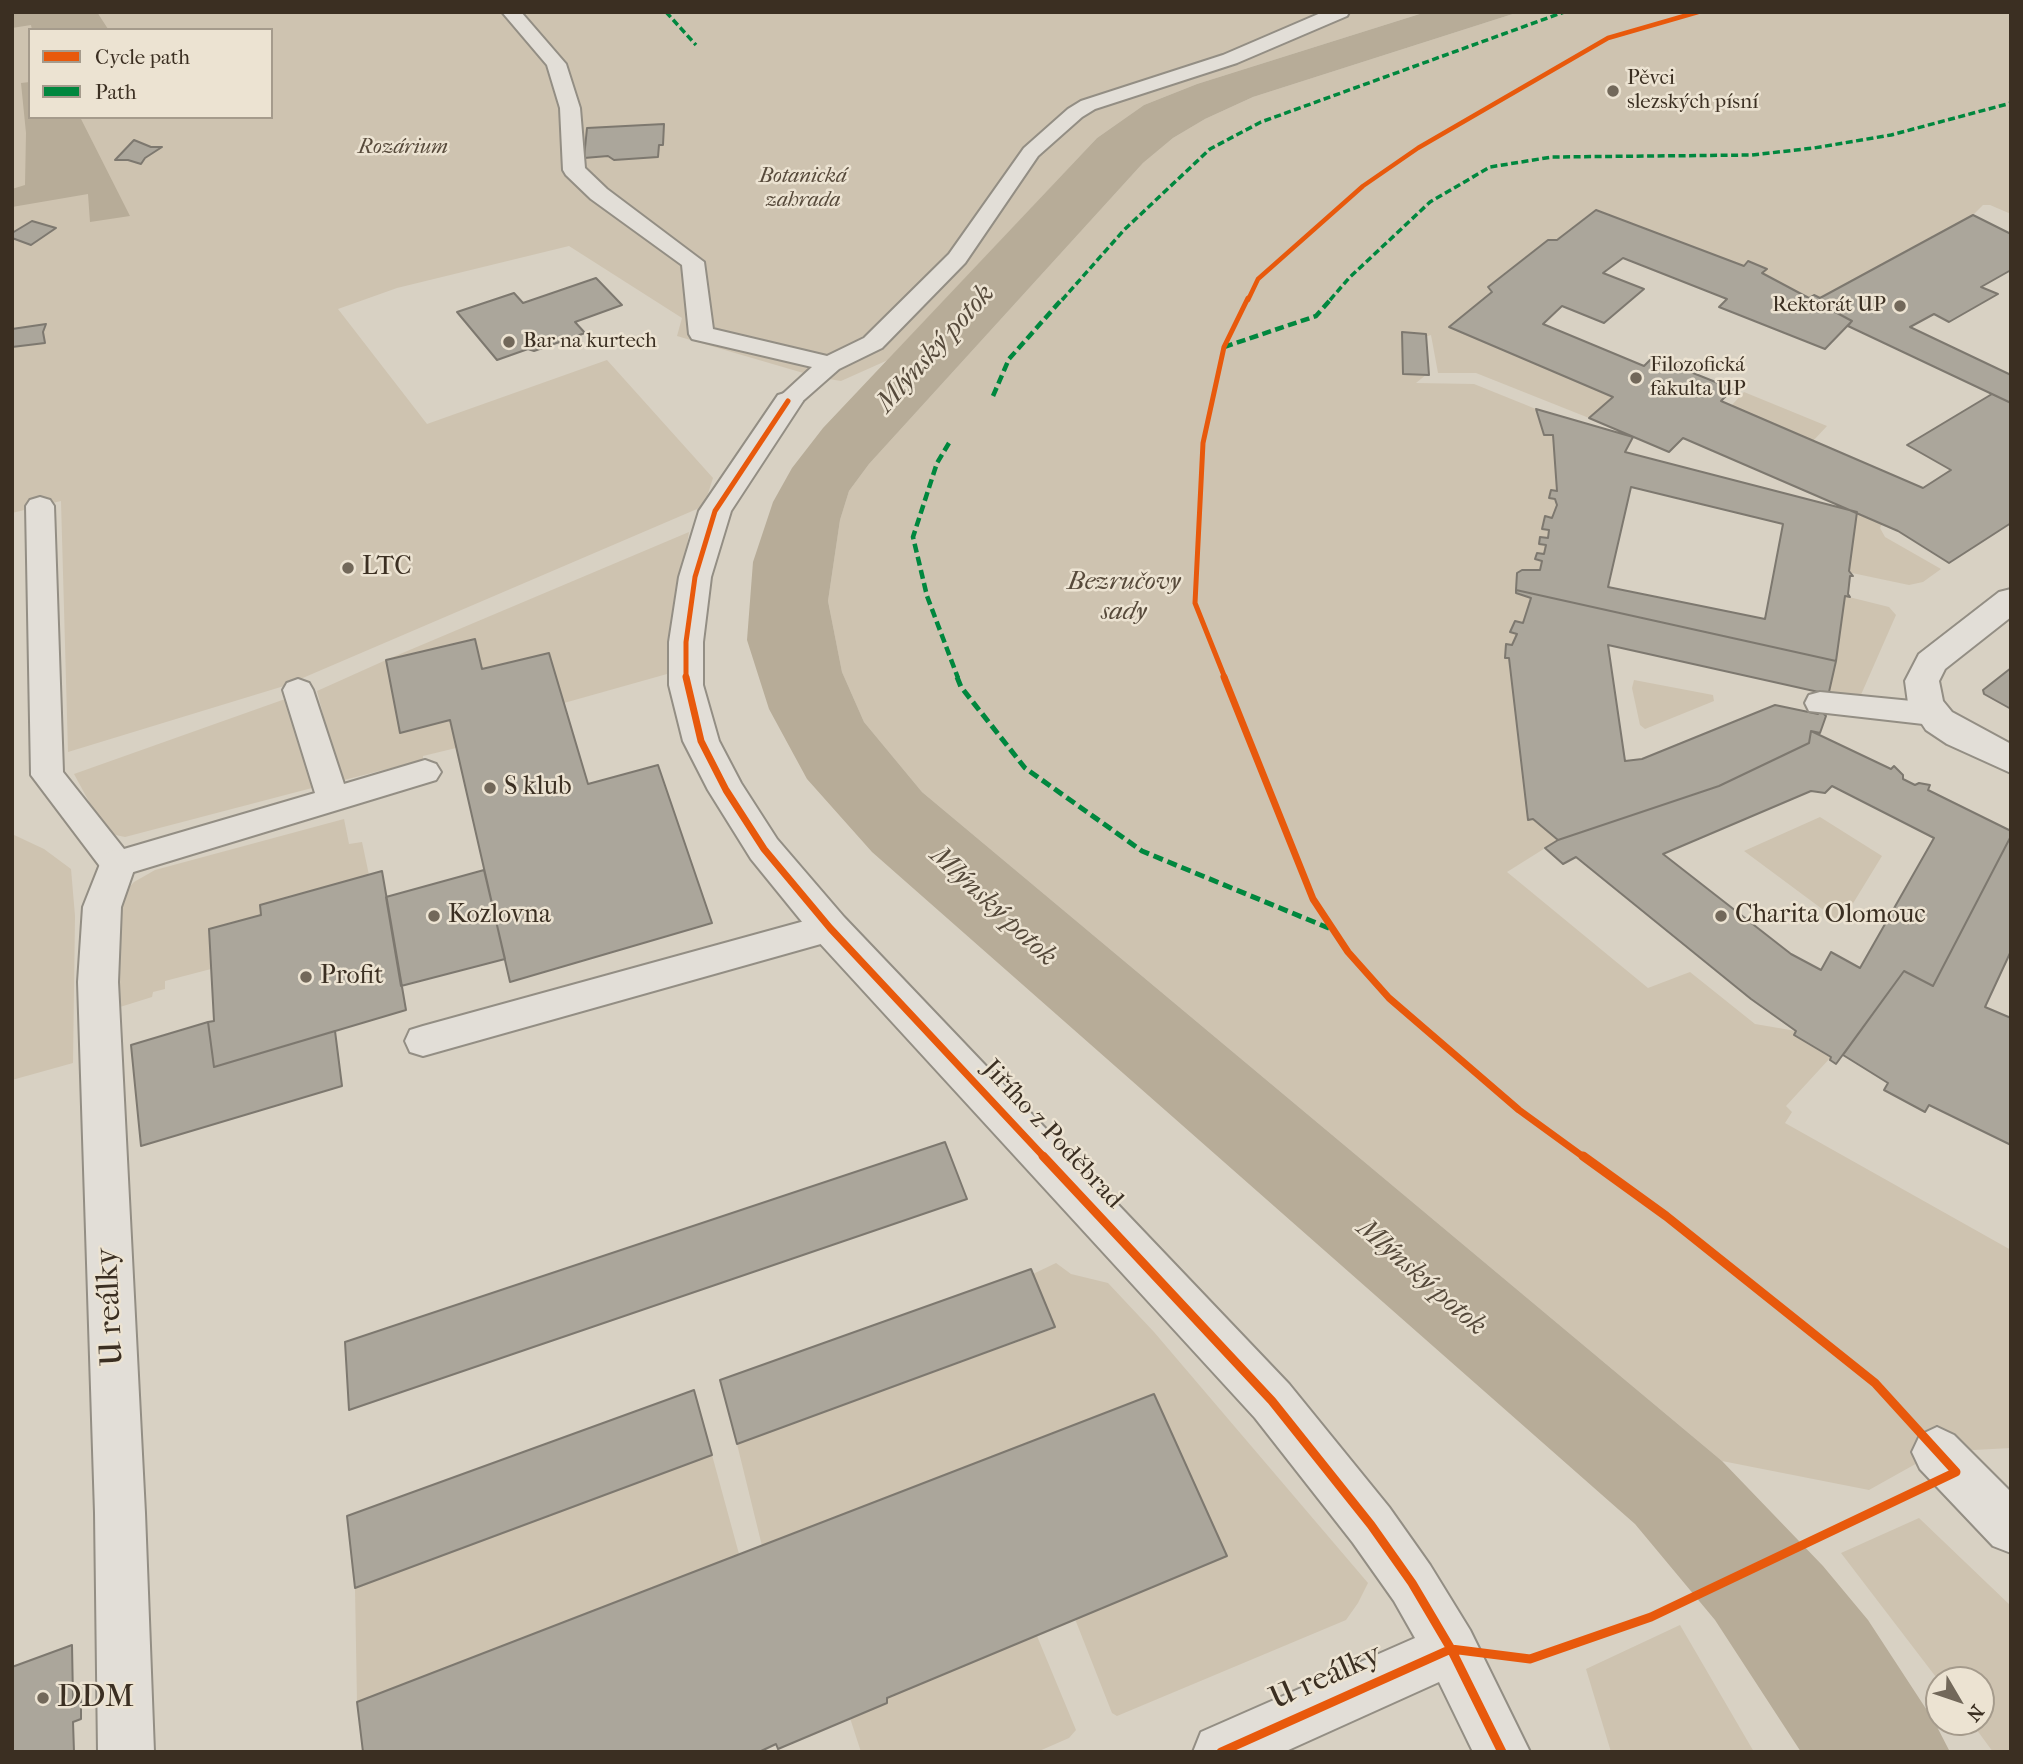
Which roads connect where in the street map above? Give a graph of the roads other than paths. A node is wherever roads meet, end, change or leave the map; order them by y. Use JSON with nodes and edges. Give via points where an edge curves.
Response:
{"nodes":[{"id":1,"x":511,"y":12,"type":"edge"},
{"id":2,"x":1340,"y":12,"type":"edge"},
{"id":3,"x":830,"y":364,"type":"junction"},
{"id":4,"x":788,"y":401,"type":"joint"},
{"id":5,"x":40,"y":506,"type":"dead end"},
{"id":6,"x":2011,"y":600,"type":"edge"},
{"id":7,"x":298,"y":690,"type":"dead end"},
{"id":8,"x":1820,"y":703,"type":"dead end"},
{"id":9,"x":1933,"y":713,"type":"junction"},
{"id":10,"x":2011,"y":760,"type":"edge"},
{"id":11,"x":425,"y":772,"type":"dead end"},
{"id":12,"x":333,"y":799,"type":"junction"},
{"id":13,"x":117,"y":864,"type":"junction"},
{"id":14,"x":830,"y":928,"type":"junction"},
{"id":15,"x":423,"y":1041,"type":"dead end"},
{"id":16,"x":1937,"y":1452,"type":"dead end"},
{"id":17,"x":2011,"y":1528,"type":"edge"},
{"id":18,"x":1451,"y":1649,"type":"junction"},
{"id":19,"x":126,"y":1752,"type":"edge"},
{"id":20,"x":1221,"y":1752,"type":"edge"},
{"id":21,"x":1502,"y":1752,"type":"edge"}],
"edges":[{"from":1,"to":3,"type":"lane","via":[[556,64],[570,108],[574,170],[692,262],[701,334]]},
{"from":2,"to":3,"type":"lane","via":[[1230,59],[1075,113],[1031,152],[957,258],[873,343]]},
{"from":3,"to":4,"type":"lane"},
{"from":4,"to":14,"type":"street","name":"Jiřího z Poděbrad","via":[[715,511],[695,577],[685,642],[687,685],[701,741],[726,790],[764,849]]},
{"from":5,"to":13,"type":"lane","via":[[47,775]]},
{"from":6,"to":9,"type":"street","via":[[1931,662],[1922,681]]},
{"from":7,"to":12,"type":"lane"},
{"from":8,"to":9,"type":"lane"},
{"from":9,"to":10,"type":"street","via":[[1948,728]]},
{"from":11,"to":12,"type":"lane"},
{"from":12,"to":13,"type":"lane"},
{"from":13,"to":19,"type":"street","name":"U reálky","via":[[102,907],[98,982]]},
{"from":14,"to":15,"type":"lane"},
{"from":14,"to":18,"type":"street","name":"Jiřího z Poděbrad","via":[[1272,1401],[1371,1525]]},
{"from":16,"to":17,"type":"street"},
{"from":18,"to":20,"type":"street","name":"U reálky"},
{"from":18,"to":21,"type":"street","name":"Jiřího z Poděbrad"}]}
